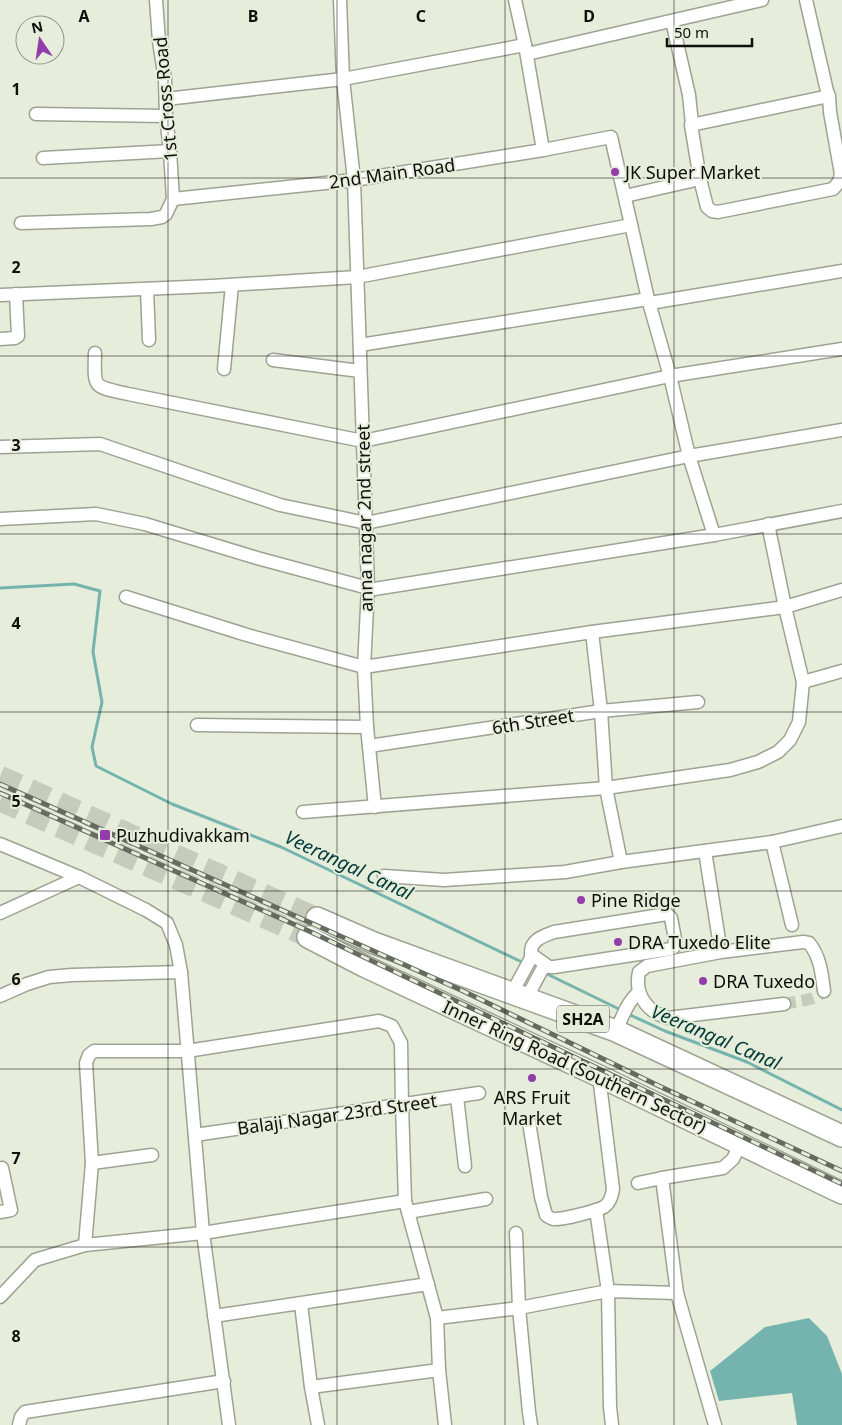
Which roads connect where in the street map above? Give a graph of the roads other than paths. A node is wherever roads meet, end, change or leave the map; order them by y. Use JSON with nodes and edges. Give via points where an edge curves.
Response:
{"nodes":[{"id":1,"x":340,"y":0,"type":"edge"},
{"id":2,"x":515,"y":0,"type":"edge"},
{"id":3,"x":762,"y":0,"type":"edge"},
{"id":4,"x":806,"y":0,"type":"edge"},
{"id":5,"x":159,"y":1,"type":"edge"},
{"id":6,"x":672,"y":21,"type":"junction"},
{"id":7,"x":526,"y":50,"type":"junction"},
{"id":8,"x":343,"y":79,"type":"junction"},
{"id":9,"x":829,"y":96,"type":"junction"},
{"id":10,"x":166,"y":99,"type":"junction"},
{"id":11,"x":36,"y":114,"type":"dead end"},
{"id":12,"x":166,"y":116,"type":"junction"},
{"id":13,"x":692,"y":124,"type":"junction"},
{"id":14,"x":543,"y":150,"type":"junction"},
{"id":15,"x":170,"y":151,"type":"junction"},
{"id":16,"x":43,"y":158,"type":"dead end"},
{"id":17,"x":700,"y":179,"type":"junction"},
{"id":18,"x":354,"y":180,"type":"junction"},
{"id":19,"x":625,"y":196,"type":"junction"},
{"id":20,"x":173,"y":199,"type":"junction"},
{"id":21,"x":20,"y":222,"type":"dead end"},
{"id":22,"x":631,"y":225,"type":"junction"},
{"id":23,"x":842,"y":271,"type":"edge"},
{"id":24,"x":357,"y":277,"type":"junction"},
{"id":25,"x":232,"y":285,"type":"junction"},
{"id":26,"x":147,"y":289,"type":"junction"},
{"id":27,"x":16,"y":294,"type":"junction"},
{"id":28,"x":1,"y":295,"type":"edge"},
{"id":29,"x":649,"y":301,"type":"junction"},
{"id":30,"x":0,"y":339,"type":"edge"},
{"id":31,"x":149,"y":340,"type":"dead end"},
{"id":32,"x":360,"y":345,"type":"junction"},
{"id":33,"x":842,"y":349,"type":"edge"},
{"id":34,"x":95,"y":354,"type":"dead end"},
{"id":35,"x":273,"y":360,"type":"dead end"},
{"id":36,"x":224,"y":369,"type":"dead end"},
{"id":37,"x":360,"y":371,"type":"junction"},
{"id":38,"x":670,"y":376,"type":"junction"},
{"id":39,"x":842,"y":430,"type":"edge"},
{"id":40,"x":362,"y":441,"type":"junction"},
{"id":41,"x":0,"y":447,"type":"edge"},
{"id":42,"x":689,"y":456,"type":"junction"},
{"id":43,"x":842,"y":511,"type":"edge"},
{"id":44,"x":0,"y":519,"type":"edge"},
{"id":45,"x":366,"y":523,"type":"junction"},
{"id":46,"x":768,"y":524,"type":"junction"},
{"id":47,"x":714,"y":535,"type":"junction"},
{"id":48,"x":368,"y":589,"type":"junction"},
{"id":49,"x":842,"y":590,"type":"edge"},
{"id":50,"x":126,"y":597,"type":"dead end"},
{"id":51,"x":785,"y":607,"type":"junction"},
{"id":52,"x":592,"y":632,"type":"junction"},
{"id":53,"x":364,"y":667,"type":"junction"},
{"id":54,"x":842,"y":671,"type":"edge"},
{"id":55,"x":803,"y":682,"type":"junction"},
{"id":56,"x":698,"y":702,"type":"dead end"},
{"id":57,"x":601,"y":711,"type":"junction"},
{"id":58,"x":196,"y":725,"type":"dead end"},
{"id":59,"x":367,"y":727,"type":"junction"},
{"id":60,"x":369,"y":746,"type":"junction"},
{"id":61,"x":606,"y":788,"type":"junction"},
{"id":62,"x":376,"y":807,"type":"junction"},
{"id":63,"x":302,"y":812,"type":"dead end"},
{"id":64,"x":842,"y":826,"type":"edge"},
{"id":65,"x":772,"y":842,"type":"junction"},
{"id":66,"x":0,"y":844,"type":"edge"},
{"id":67,"x":705,"y":851,"type":"junction"},
{"id":68,"x":621,"y":862,"type":"junction"},
{"id":69,"x":384,"y":876,"type":"dead end"},
{"id":70,"x":79,"y":877,"type":"junction"},
{"id":71,"x":0,"y":913,"type":"edge"},
{"id":72,"x":792,"y":925,"type":"dead end"},
{"id":73,"x":719,"y":940,"type":"dead end"},
{"id":74,"x":374,"y":943,"type":"junction"},
{"id":75,"x":528,"y":964,"type":"junction"},
{"id":76,"x":364,"y":966,"type":"junction"},
{"id":77,"x":542,"y":971,"type":"junction"},
{"id":78,"x":181,"y":972,"type":"junction"},
{"id":79,"x":824,"y":991,"type":"dead end"},
{"id":80,"x":640,"y":994,"type":"junction"},
{"id":81,"x":0,"y":996,"type":"edge"},
{"id":82,"x":519,"y":996,"type":"junction"},
{"id":83,"x":784,"y":1004,"type":"tunnel mouth"},
{"id":84,"x":624,"y":1022,"type":"junction"},
{"id":85,"x":187,"y":1051,"type":"junction"},
{"id":86,"x":599,"y":1076,"type":"junction"},
{"id":87,"x":479,"y":1093,"type":"dead end"},
{"id":88,"x":456,"y":1096,"type":"junction"},
{"id":89,"x":402,"y":1104,"type":"junction"},
{"id":90,"x":529,"y":1122,"type":"dead end"},
{"id":91,"x":195,"y":1135,"type":"junction"},
{"id":92,"x":842,"y":1136,"type":"edge"},
{"id":93,"x":740,"y":1144,"type":"junction"},
{"id":94,"x":152,"y":1155,"type":"dead end"},
{"id":95,"x":92,"y":1163,"type":"junction"},
{"id":96,"x":465,"y":1166,"type":"dead end"},
{"id":97,"x":2,"y":1168,"type":"dead end"},
{"id":98,"x":662,"y":1178,"type":"junction"},
{"id":99,"x":638,"y":1183,"type":"dead end"},
{"id":100,"x":842,"y":1193,"type":"edge"},
{"id":101,"x":486,"y":1199,"type":"dead end"},
{"id":102,"x":407,"y":1207,"type":"junction"},
{"id":103,"x":596,"y":1210,"type":"junction"},
{"id":104,"x":2,"y":1212,"type":"edge"},
{"id":105,"x":203,"y":1233,"type":"junction"},
{"id":106,"x":516,"y":1234,"type":"dead end"},
{"id":107,"x":85,"y":1245,"type":"junction"},
{"id":108,"x":428,"y":1284,"type":"junction"},
{"id":109,"x":608,"y":1291,"type":"junction"},
{"id":110,"x":677,"y":1293,"type":"junction"},
{"id":111,"x":0,"y":1297,"type":"edge"},
{"id":112,"x":301,"y":1304,"type":"junction"},
{"id":113,"x":519,"y":1308,"type":"junction"},
{"id":114,"x":214,"y":1316,"type":"junction"},
{"id":115,"x":437,"y":1318,"type":"junction"},
{"id":116,"x":439,"y":1370,"type":"junction"},
{"id":117,"x":224,"y":1381,"type":"junction"},
{"id":118,"x":311,"y":1387,"type":"junction"},
{"id":119,"x":19,"y":1425,"type":"edge"},
{"id":120,"x":229,"y":1425,"type":"edge"},
{"id":121,"x":318,"y":1425,"type":"edge"},
{"id":122,"x":445,"y":1425,"type":"edge"},
{"id":123,"x":531,"y":1425,"type":"edge"},
{"id":124,"x":612,"y":1425,"type":"edge"},
{"id":125,"x":715,"y":1425,"type":"edge"}],
"edges":[{"from":1,"to":8,"type":"street","name":"anna nagar 2nd street"},
{"from":2,"to":7,"type":"street"},
{"from":3,"to":6,"type":"street"},
{"from":4,"to":9,"type":"street"},
{"from":5,"to":10,"type":"street","name":"1st Cross Road"},
{"from":6,"to":7,"type":"street"},
{"from":6,"to":13,"type":"street","via":[[689,95]]},
{"from":7,"to":8,"type":"street"},
{"from":7,"to":14,"type":"street"},
{"from":8,"to":10,"type":"street"},
{"from":8,"to":18,"type":"street","name":"anna nagar 2nd street"},
{"from":9,"to":13,"type":"street"},
{"from":9,"to":17,"type":"street","via":[[841,174],[833,189],[718,212],[707,207]]},
{"from":10,"to":12,"type":"street","name":"1st Cross Road"},
{"from":11,"to":12,"type":"street"},
{"from":12,"to":15,"type":"street","name":"1st Cross Road"},
{"from":13,"to":17,"type":"street"},
{"from":14,"to":18,"type":"street","name":"2nd Main Road"},
{"from":14,"to":19,"type":"street","name":"2nd Main Road","via":[[611,137]]},
{"from":15,"to":16,"type":"street"},
{"from":15,"to":20,"type":"street","name":"1st Cross Road"},
{"from":17,"to":19,"type":"street"},
{"from":18,"to":20,"type":"street","name":"2nd Main Road"},
{"from":18,"to":24,"type":"street","name":"anna nagar 2nd street"},
{"from":19,"to":22,"type":"street"},
{"from":20,"to":21,"type":"street","via":[[166,214],[151,219]]},
{"from":22,"to":24,"type":"street"},
{"from":22,"to":29,"type":"street"},
{"from":23,"to":29,"type":"street"},
{"from":24,"to":25,"type":"street"},
{"from":24,"to":32,"type":"street","name":"anna nagar 2nd street"},
{"from":25,"to":26,"type":"street"},
{"from":25,"to":36,"type":"street"},
{"from":26,"to":27,"type":"street"},
{"from":26,"to":31,"type":"street"},
{"from":27,"to":28,"type":"street"},
{"from":27,"to":30,"type":"street","via":[[19,333],[15,338]]},
{"from":29,"to":32,"type":"street"},
{"from":29,"to":38,"type":"street"},
{"from":32,"to":37,"type":"street","name":"anna nagar 2nd street"},
{"from":33,"to":38,"type":"street"},
{"from":34,"to":40,"type":"street","via":[[95,376],[102,388]]},
{"from":35,"to":37,"type":"street"},
{"from":37,"to":40,"type":"street","name":"anna nagar 2nd street"},
{"from":38,"to":40,"type":"street"},
{"from":38,"to":42,"type":"street"},
{"from":39,"to":42,"type":"street"},
{"from":40,"to":45,"type":"street","name":"anna nagar 2nd street"},
{"from":41,"to":45,"type":"street","via":[[100,444],[280,505]]},
{"from":42,"to":45,"type":"street"},
{"from":42,"to":47,"type":"street"},
{"from":43,"to":46,"type":"street"},
{"from":44,"to":48,"type":"street","via":[[96,514],[145,524]]},
{"from":45,"to":48,"type":"street","name":"anna nagar 2nd street"},
{"from":46,"to":47,"type":"street"},
{"from":46,"to":51,"type":"street"},
{"from":47,"to":48,"type":"street"},
{"from":48,"to":53,"type":"street","name":"anna nagar 2nd street"},
{"from":49,"to":51,"type":"street"},
{"from":50,"to":53,"type":"street","via":[[247,636]]},
{"from":51,"to":52,"type":"street"},
{"from":51,"to":55,"type":"street"},
{"from":52,"to":53,"type":"street"},
{"from":52,"to":57,"type":"street"},
{"from":53,"to":59,"type":"street","name":"anna nagar 2nd street"},
{"from":54,"to":55,"type":"street"},
{"from":55,"to":61,"type":"street","via":[[799,722],[790,740],[778,752],[730,770]]},
{"from":56,"to":57,"type":"street","name":"6th Street"},
{"from":57,"to":60,"type":"street","name":"6th Street"},
{"from":57,"to":61,"type":"street"},
{"from":58,"to":59,"type":"street"},
{"from":59,"to":60,"type":"street","name":"anna nagar 2nd street"},
{"from":60,"to":62,"type":"street","name":"anna nagar 2nd street"},
{"from":61,"to":62,"type":"street"},
{"from":61,"to":68,"type":"street"},
{"from":62,"to":63,"type":"street"},
{"from":64,"to":65,"type":"street"},
{"from":65,"to":67,"type":"street"},
{"from":65,"to":72,"type":"street"},
{"from":66,"to":70,"type":"street"},
{"from":67,"to":68,"type":"street"},
{"from":67,"to":73,"type":"street"},
{"from":68,"to":69,"type":"street","via":[[565,872],[505,877],[444,880]]},
{"from":70,"to":71,"type":"street"},
{"from":70,"to":78,"type":"street","via":[[167,923],[176,945]]},
{"from":74,"to":76,"type":"main road"},
{"from":74,"to":76,"type":"main road","name":"Inner Ring Road (Southern Sector)","number":"SH2A","via":[[313,928]]},
{"from":74,"to":82,"type":"main road","name":"Inner Ring Road (Southern Sector)","number":"SH2A"},
{"from":75,"to":77,"type":"street"},
{"from":75,"to":77,"type":"street","via":[[535,941],[554,932],[667,914],[671,918],[675,943],[671,949],[549,967]]},
{"from":75,"to":82,"type":"street"},
{"from":76,"to":86,"type":"main road","name":"Inner Ring Road (Southern Sector)","number":"SH2A"},
{"from":77,"to":82,"type":"street"},
{"from":78,"to":81,"type":"street","via":[[49,977]]},
{"from":78,"to":85,"type":"street"},
{"from":79,"to":80,"type":"street","via":[[814,949],[809,943],[802,942],[721,952],[647,966],[639,972],[637,980]]},
{"from":80,"to":83,"type":"street","via":[[651,1009],[668,1018]]},
{"from":80,"to":84,"type":"street"},
{"from":82,"to":84,"type":"main road","name":"Inner Ring Road (Southern Sector)","number":"SH2A"},
{"from":84,"to":92,"type":"main road","name":"Inner Ring Road (Southern Sector)","number":"SH2A"},
{"from":85,"to":89,"type":"street","via":[[378,1020],[392,1026],[402,1043]]},
{"from":85,"to":91,"type":"street"},
{"from":85,"to":95,"type":"street","via":[[94,1051],[89,1055],[86,1063]]},
{"from":86,"to":93,"type":"main road","name":"Inner Ring Road (Southern Sector)","number":"SH2A"},
{"from":86,"to":103,"type":"street","via":[[613,1189],[610,1201]]},
{"from":87,"to":88,"type":"street","name":"Balaji Nagar 23rd Street"},
{"from":88,"to":89,"type":"street","name":"Balaji Nagar 23rd Street"},
{"from":88,"to":96,"type":"street"},
{"from":89,"to":91,"type":"street","name":"Balaji Nagar 23rd Street"},
{"from":89,"to":102,"type":"street"},
{"from":90,"to":103,"type":"street","via":[[546,1215],[553,1219],[565,1218]]},
{"from":91,"to":105,"type":"street"},
{"from":93,"to":98,"type":"street","via":[[733,1159],[723,1168]]},
{"from":93,"to":100,"type":"main road","name":"Inner Ring Road (Southern Sector)","number":"SH2A"},
{"from":94,"to":95,"type":"street"},
{"from":95,"to":107,"type":"street"},
{"from":97,"to":104,"type":"street","via":[[11,1210]]},
{"from":98,"to":99,"type":"street"},
{"from":98,"to":110,"type":"street"},
{"from":101,"to":102,"type":"street"},
{"from":102,"to":105,"type":"street"},
{"from":102,"to":108,"type":"street"},
{"from":103,"to":109,"type":"street"},
{"from":105,"to":107,"type":"street"},
{"from":105,"to":114,"type":"street"},
{"from":106,"to":113,"type":"street"},
{"from":107,"to":111,"type":"street","via":[[35,1260]]},
{"from":108,"to":112,"type":"street"},
{"from":108,"to":115,"type":"street"},
{"from":109,"to":110,"type":"street"},
{"from":109,"to":113,"type":"street"},
{"from":109,"to":124,"type":"street"},
{"from":110,"to":125,"type":"street"},
{"from":112,"to":114,"type":"street"},
{"from":112,"to":118,"type":"street"},
{"from":113,"to":115,"type":"street"},
{"from":113,"to":123,"type":"street"},
{"from":114,"to":117,"type":"street"},
{"from":115,"to":116,"type":"street"},
{"from":116,"to":118,"type":"street"},
{"from":116,"to":122,"type":"street"},
{"from":117,"to":119,"type":"street","via":[[25,1412]]},
{"from":117,"to":120,"type":"street"},
{"from":118,"to":121,"type":"street"}]}
